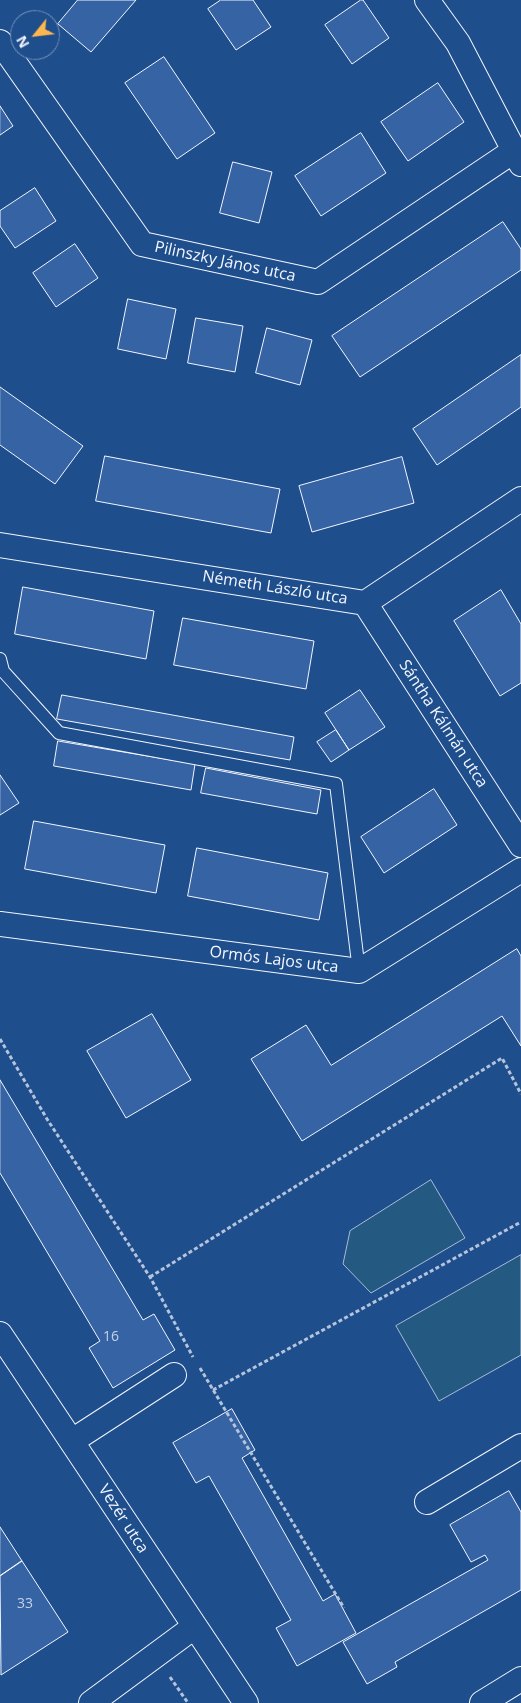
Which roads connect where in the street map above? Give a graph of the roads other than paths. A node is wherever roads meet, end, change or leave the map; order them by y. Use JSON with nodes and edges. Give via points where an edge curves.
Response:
{"nodes":[{"id":1,"x":427,"y":0,"type":"edge"},
{"id":2,"x":0,"y":42,"type":"edge"},
{"id":3,"x":518,"y":157,"type":"edge"},
{"id":4,"x":521,"y":499,"type":"edge"},
{"id":5,"x":0,"y":545,"type":"edge"},
{"id":6,"x":365,"y":602,"type":"junction"},
{"id":7,"x":0,"y":659,"type":"edge"},
{"id":8,"x":521,"y":845,"type":"edge"},
{"id":9,"x":521,"y":870,"type":"edge"},
{"id":10,"x":0,"y":924,"type":"edge"},
{"id":11,"x":359,"y":971,"type":"junction"},
{"id":12,"x":0,"y":1334,"type":"edge"},
{"id":13,"x":174,"y":1375,"type":"dead end"},
{"id":14,"x":72,"y":1441,"type":"junction"},
{"id":15,"x":518,"y":1455,"type":"edge"},
{"id":16,"x":427,"y":1502,"type":"dead end"},
{"id":17,"x":194,"y":1626,"type":"junction"},
{"id":18,"x":521,"y":1679,"type":"edge"},
{"id":19,"x":91,"y":1703,"type":"edge"},
{"id":20,"x":246,"y":1703,"type":"edge"},
{"id":21,"x":482,"y":1703,"type":"edge"}],
"edges":[{"from":1,"to":3,"type":"street","via":[[458,43]]},
{"from":2,"to":3,"type":"street","name":"Pilinszky János utca","via":[[142,244],[318,282]]},
{"from":4,"to":6,"type":"street","name":"Németh László utca"},
{"from":5,"to":6,"type":"street","name":"Németh László utca"},
{"from":6,"to":8,"type":"street","name":"Sántha Kálmán utca"},
{"from":7,"to":11,"type":"lane","via":[[3,670],[59,733],[336,784]]},
{"from":9,"to":11,"type":"street","name":"Ormós Lajos utca"},
{"from":10,"to":11,"type":"street","name":"Ormós Lajos utca"},
{"from":12,"to":14,"type":"street","name":"Vezér utca"},
{"from":13,"to":14,"type":"street"},
{"from":14,"to":17,"type":"street","name":"Vezér utca"},
{"from":15,"to":16,"type":"street"},
{"from":17,"to":19,"type":"street"},
{"from":17,"to":20,"type":"street","name":"Vezér utca"},
{"from":18,"to":21,"type":"street"}]}
